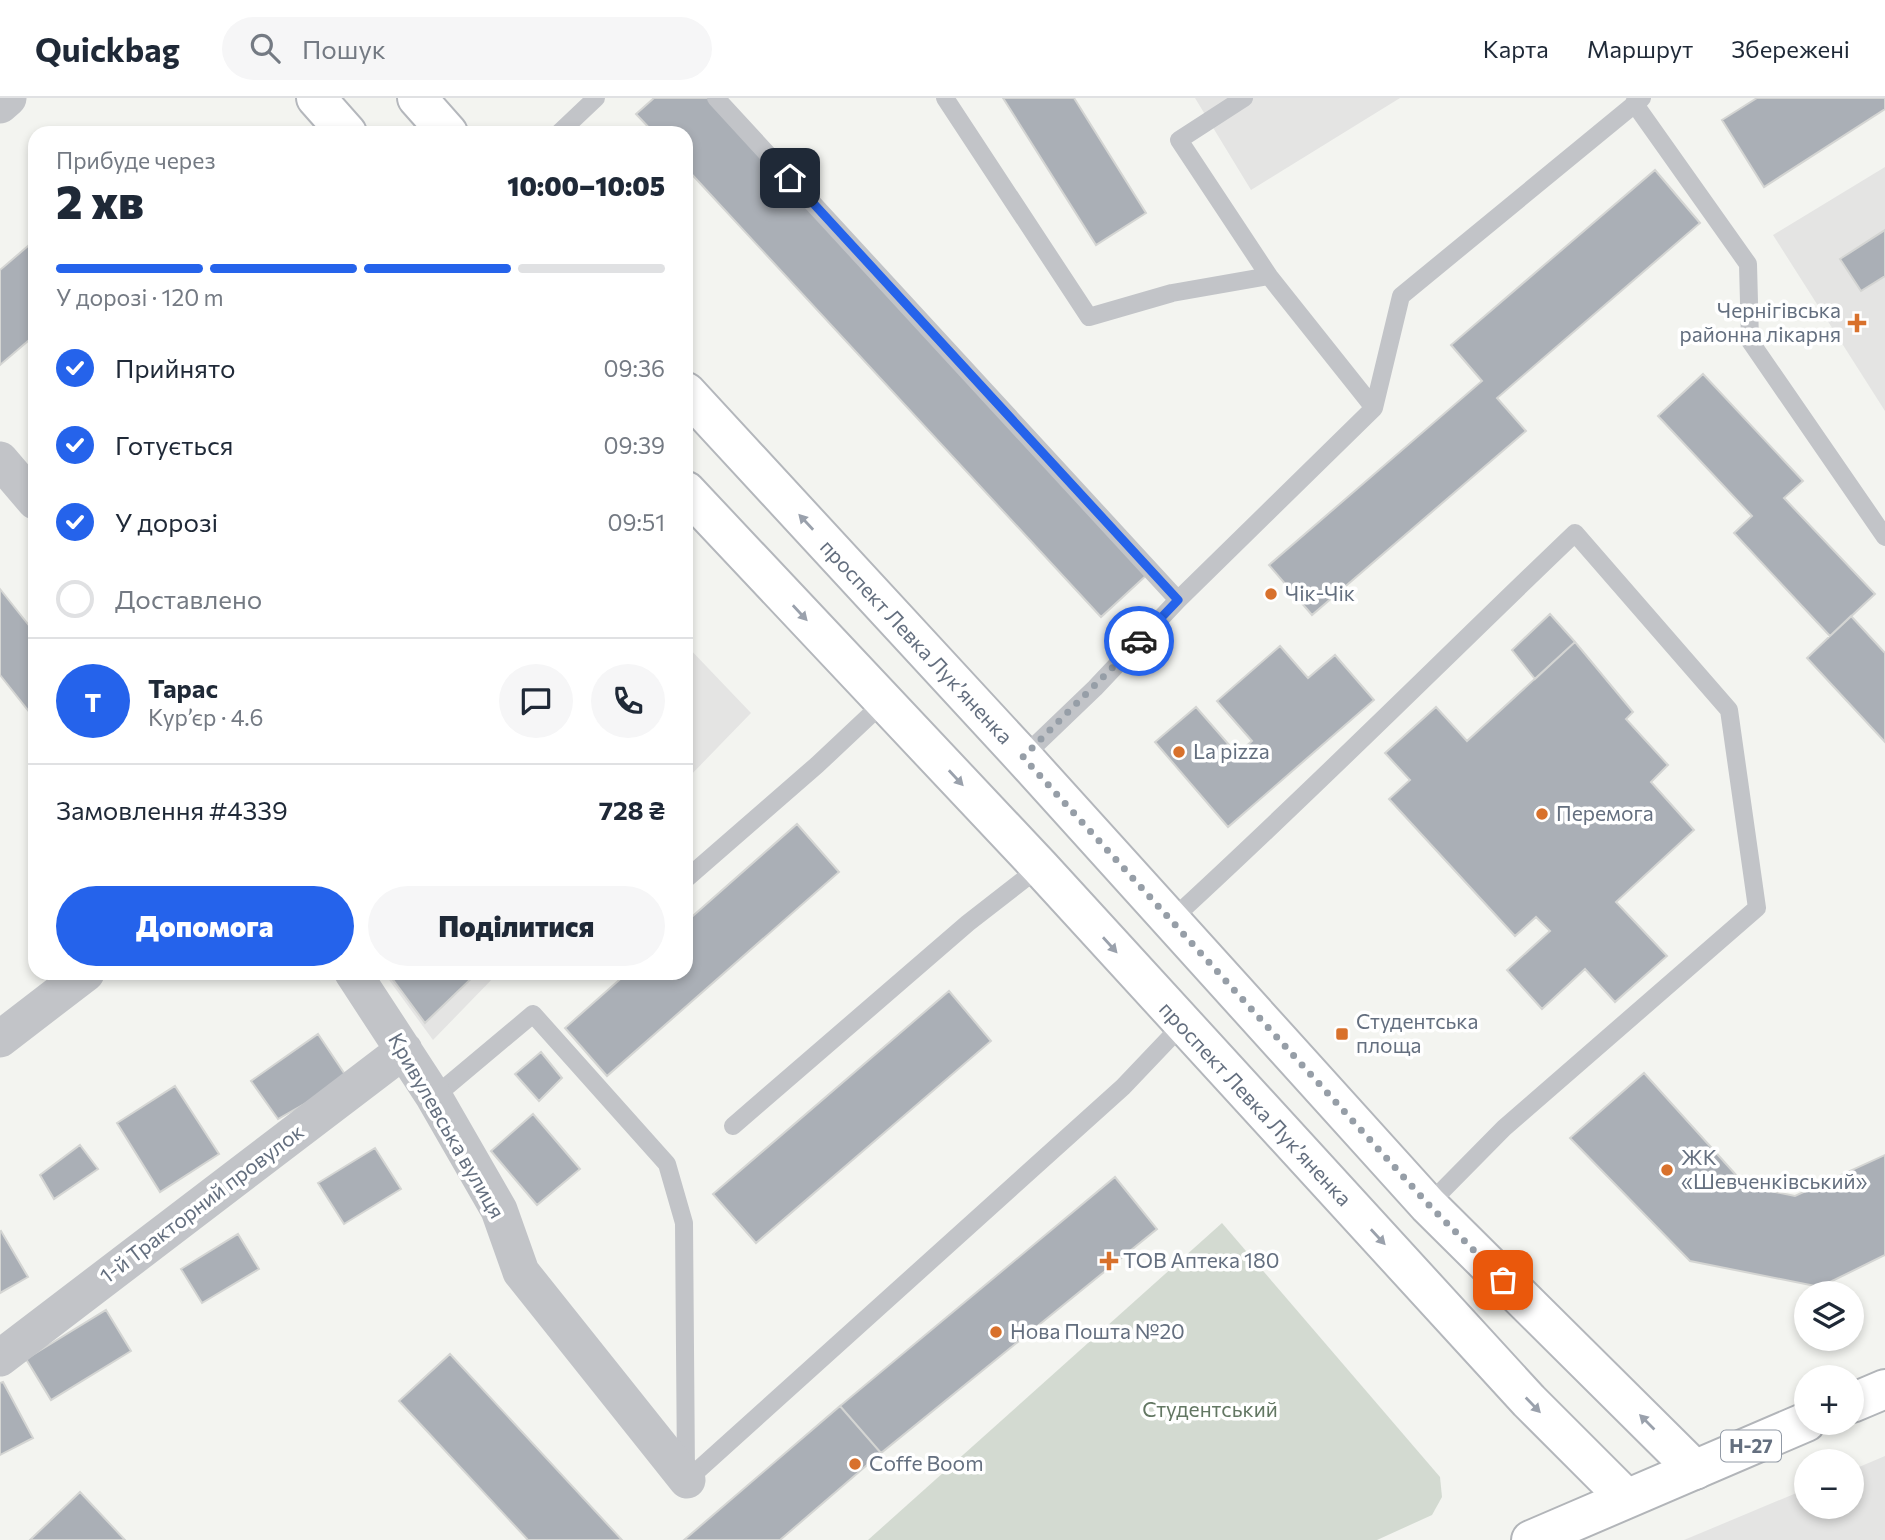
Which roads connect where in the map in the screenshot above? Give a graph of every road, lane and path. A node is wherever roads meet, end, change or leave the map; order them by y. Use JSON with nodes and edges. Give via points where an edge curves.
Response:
{"nodes":[{"id":1,"x":8,"y":98,"type":"edge"},
{"id":2,"x":316,"y":98,"type":"edge"},
{"id":3,"x":417,"y":98,"type":"edge"},
{"id":4,"x":596,"y":98,"type":"edge"},
{"id":5,"x":716,"y":98,"type":"edge"},
{"id":6,"x":945,"y":98,"type":"edge"},
{"id":7,"x":1244,"y":98,"type":"edge"},
{"id":8,"x":1638,"y":100,"type":"edge"},
{"id":9,"x":0,"y":105,"type":"edge"},
{"id":10,"x":341,"y":126,"type":"edge"},
{"id":11,"x":442,"y":126,"type":"edge"},
{"id":12,"x":566,"y":126,"type":"edge"},
{"id":13,"x":1269,"y":276,"type":"junction"},
{"id":14,"x":693,"y":400,"type":"edge"},
{"id":15,"x":1374,"y":408,"type":"junction"},
{"id":16,"x":0,"y":460,"type":"edge"},
{"id":17,"x":28,"y":493,"type":"edge"},
{"id":18,"x":693,"y":498,"type":"edge"},
{"id":19,"x":1885,"y":537,"type":"edge"},
{"id":20,"x":1178,"y":600,"type":"junction"},
{"id":21,"x":884,"y":702,"type":"junction"},
{"id":22,"x":1023,"y":757,"type":"junction"},
{"id":23,"x":1040,"y":867,"type":"junction"},
{"id":24,"x":693,"y":872,"type":"edge"},
{"id":25,"x":1170,"y":921,"type":"junction"},
{"id":26,"x":77,"y":980,"type":"edge"},
{"id":27,"x":358,"y":980,"type":"edge"},
{"id":28,"x":1182,"y":1025,"type":"junction"},
{"id":29,"x":0,"y":1039,"type":"edge"},
{"id":30,"x":404,"y":1051,"type":"junction"},
{"id":31,"x":435,"y":1097,"type":"junction"},
{"id":32,"x":733,"y":1126,"type":"dead end"},
{"id":33,"x":1429,"y":1205,"type":"junction"},
{"id":34,"x":0,"y":1358,"type":"edge"},
{"id":35,"x":1885,"y":1389,"type":"edge"},
{"id":36,"x":1864,"y":1398,"type":"edge"},
{"id":37,"x":1794,"y":1427,"type":"edge"},
{"id":38,"x":1695,"y":1470,"type":"junction"},
{"id":39,"x":687,"y":1480,"type":"junction"},
{"id":40,"x":1626,"y":1498,"type":"junction"},
{"id":41,"x":1531,"y":1540,"type":"edge"}],
"edges":[{"from":1,"to":9,"type":"street"},
{"from":2,"to":10,"type":"main road"},
{"from":3,"to":11,"type":"main road"},
{"from":4,"to":12,"type":"lane"},
{"from":5,"to":20,"type":"lane"},
{"from":6,"to":13,"type":"lane","via":[[1089,317],[1172,293]]},
{"from":7,"to":13,"type":"lane","via":[[1179,140]]},
{"from":8,"to":15,"type":"lane","via":[[1401,296]]},
{"from":8,"to":19,"type":"lane","via":[[1748,264],[1750,341]]},
{"from":13,"to":15,"type":"lane"},
{"from":22,"to":14,"type":"main road","name":"проспект Левка Лукʼяненка","one_way":true},
{"from":15,"to":20,"type":"lane"},
{"from":16,"to":17,"type":"street"},
{"from":18,"to":21,"type":"main road","name":"проспект Левка Лукʼяненка","one_way":true},
{"from":20,"to":22,"type":"lane"},
{"from":21,"to":23,"type":"main road","name":"проспект Левка Лукʼяненка","one_way":true},
{"from":21,"to":24,"type":"lane"},
{"from":22,"to":25,"type":"main road","name":"проспект Левка Лукʼяненка"},
{"from":23,"to":28,"type":"main road","name":"проспект Левка Лукʼяненка","one_way":true},
{"from":23,"to":32,"type":"lane","via":[[968,923]]},
{"from":25,"to":33,"type":"main road","name":"проспект Левка Лукʼяненка"},
{"from":25,"to":33,"type":"lane","via":[[1575,533],[1729,710],[1757,908],[1504,1128]]},
{"from":26,"to":29,"type":"street"},
{"from":27,"to":30,"type":"street","name":"Кривулевська вулиця"},
{"from":28,"to":39,"type":"lane","via":[[1123,1087]]},
{"from":28,"to":40,"type":"main road","name":"проспект Левка Лукʼяненка","one_way":true,"via":[[1529,1401]]},
{"from":30,"to":31,"type":"street","name":"Кривулевська вулиця"},
{"from":30,"to":34,"type":"street","name":"1-й Тракторний провулок"},
{"from":31,"to":39,"type":"street","name":"Кривулевська вулиця","via":[[499,1210],[521,1272]]},
{"from":31,"to":39,"type":"lane","via":[[533,1014],[667,1164],[684,1223]]},
{"from":38,"to":33,"type":"main road","name":"проспект Левка Лукʼяненка","one_way":true},
{"from":35,"to":36,"type":"main road"},
{"from":37,"to":38,"type":"main road","number":"Н-27"},
{"from":38,"to":40,"type":"main road","number":"Н-27"},
{"from":40,"to":41,"type":"main road","number":"Н-27"}]}
